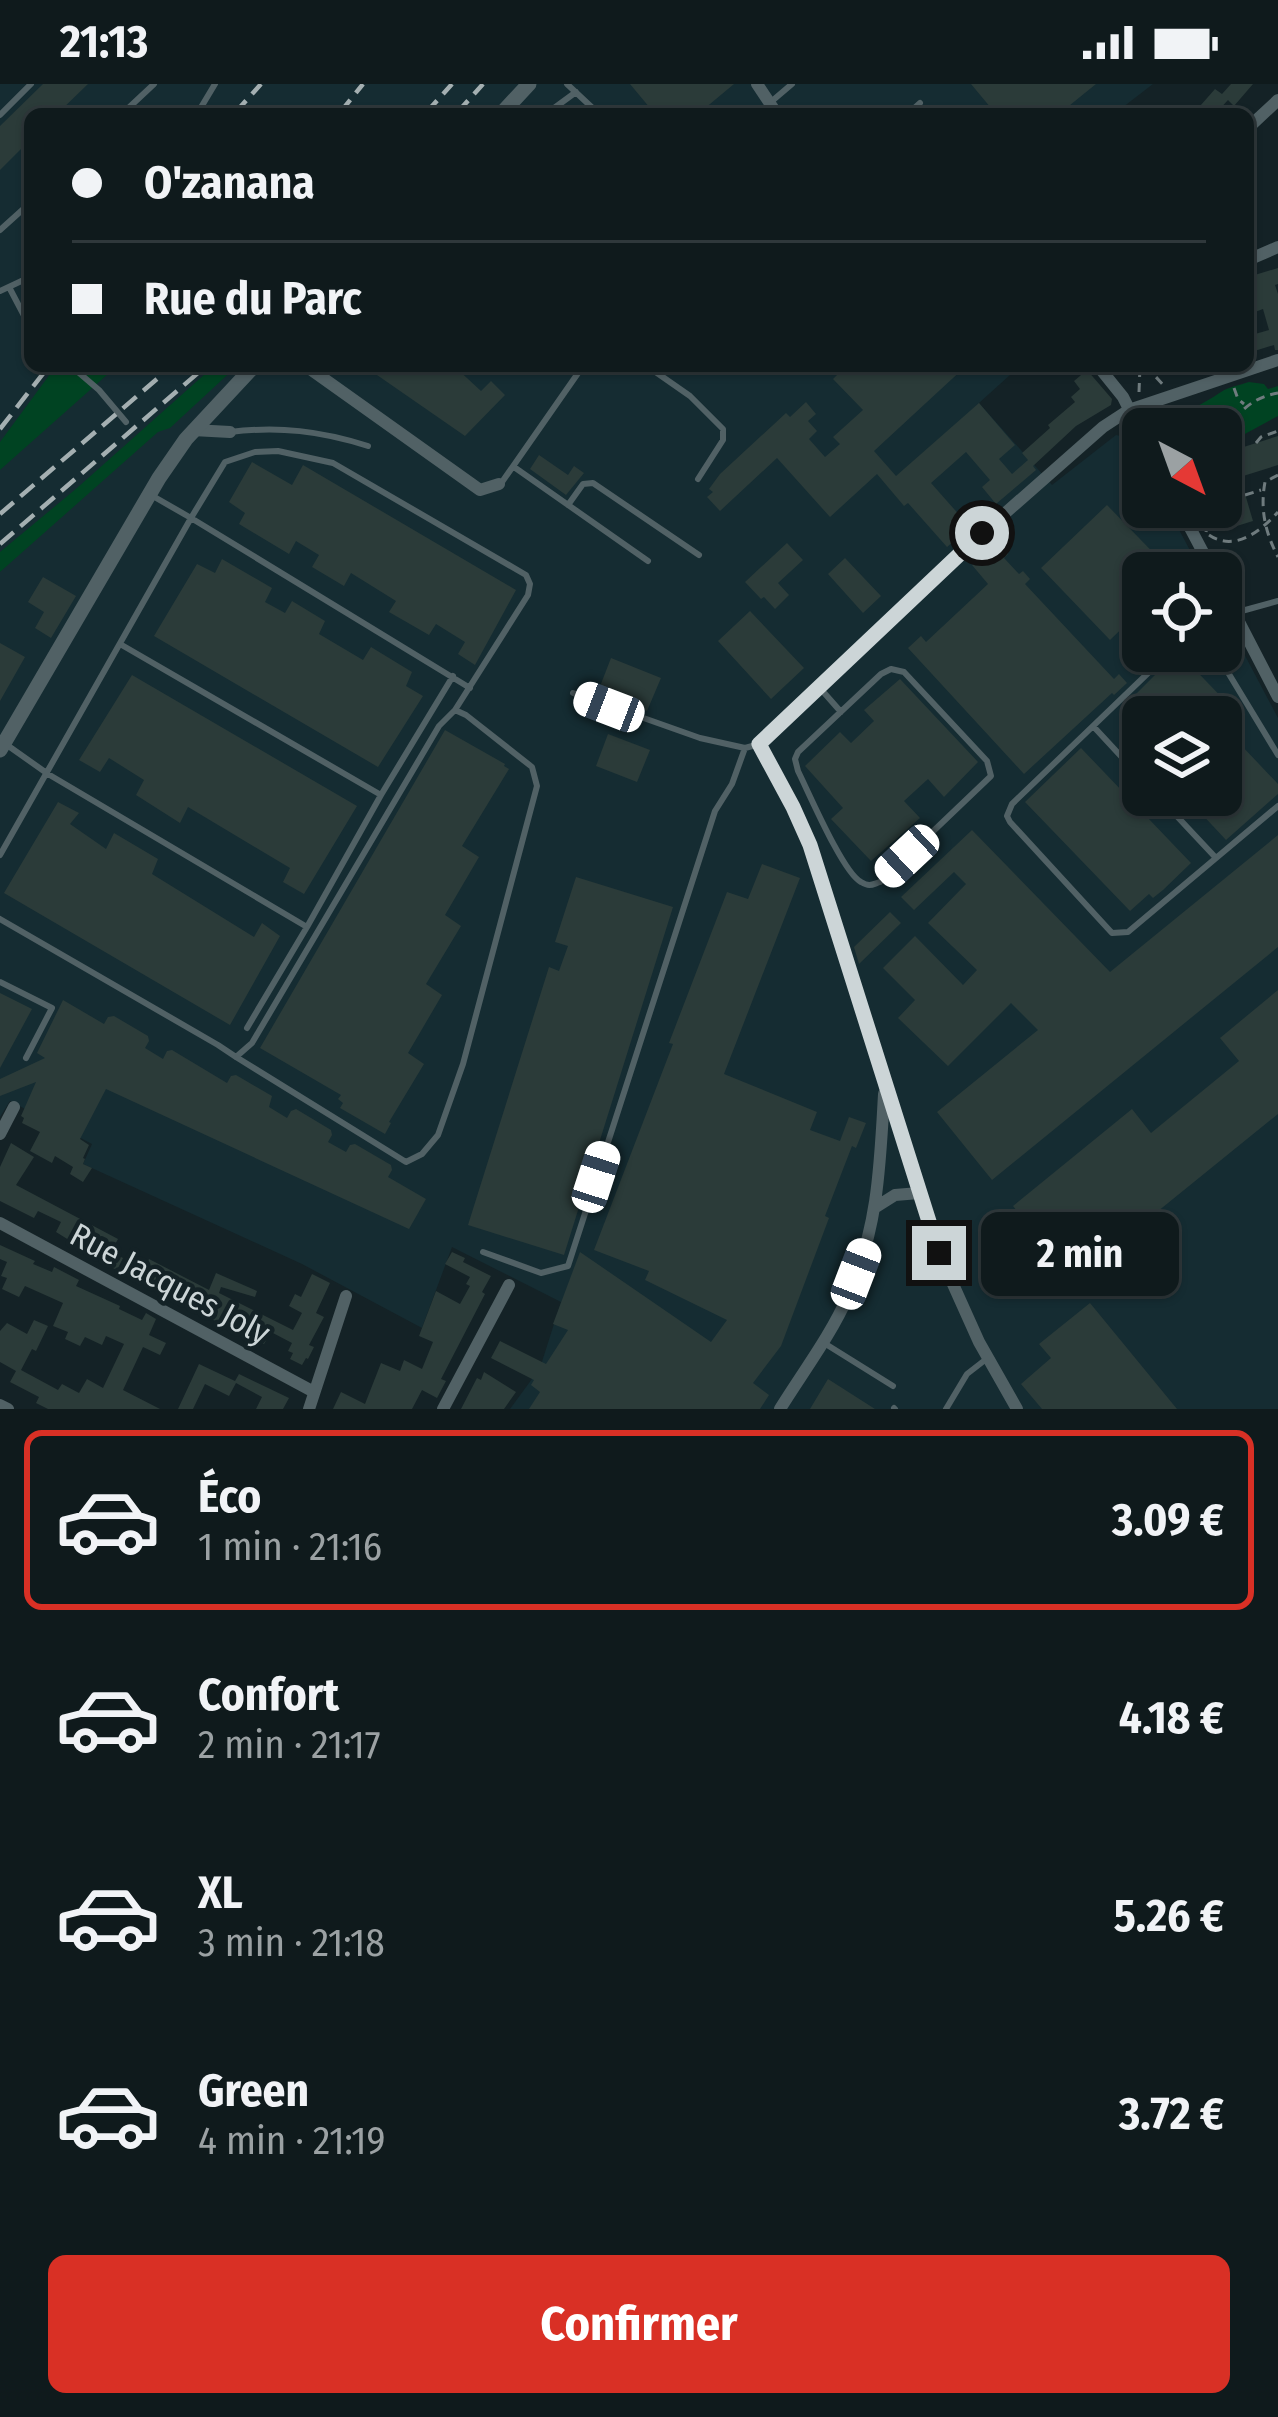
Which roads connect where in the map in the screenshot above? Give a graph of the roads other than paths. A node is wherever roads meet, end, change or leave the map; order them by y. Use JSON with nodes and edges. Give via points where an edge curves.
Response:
{"nodes":[{"id":1,"x":31,"y":84,"type":"edge"},
{"id":2,"x":154,"y":84,"type":"edge"},
{"id":3,"x":530,"y":84,"type":"edge"},
{"id":4,"x":567,"y":84,"type":"edge"},
{"id":5,"x":757,"y":84,"type":"edge"},
{"id":6,"x":792,"y":84,"type":"edge"},
{"id":7,"x":576,"y":92,"type":"junction"},
{"id":8,"x":1278,"y":100,"type":"edge"},
{"id":9,"x":920,"y":104,"type":"dead end"},
{"id":10,"x":128,"y":108,"type":"edge"},
{"id":11,"x":507,"y":108,"type":"edge"},
{"id":12,"x":553,"y":108,"type":"edge"},
{"id":13,"x":592,"y":108,"type":"edge"},
{"id":14,"x":774,"y":108,"type":"edge"},
{"id":15,"x":915,"y":108,"type":"edge"},
{"id":16,"x":0,"y":115,"type":"edge"},
{"id":17,"x":1254,"y":122,"type":"edge"},
{"id":18,"x":24,"y":208,"type":"edge"},
{"id":19,"x":0,"y":230,"type":"edge"},
{"id":20,"x":24,"y":281,"type":"edge"},
{"id":21,"x":9,"y":287,"type":"junction"},
{"id":22,"x":0,"y":291,"type":"edge"},
{"id":23,"x":24,"y":316,"type":"edge"},
{"id":24,"x":78,"y":372,"type":"edge"},
{"id":25,"x":248,"y":372,"type":"edge"},
{"id":26,"x":313,"y":372,"type":"edge"},
{"id":27,"x":580,"y":372,"type":"edge"},
{"id":28,"x":656,"y":372,"type":"edge"},
{"id":29,"x":1103,"y":372,"type":"edge"},
{"id":30,"x":1242,"y":372,"type":"edge"},
{"id":31,"x":1128,"y":408,"type":"edge"},
{"id":32,"x":1135,"y":408,"type":"edge"},
{"id":33,"x":1122,"y":415,"type":"edge"},
{"id":34,"x":126,"y":422,"type":"dead end"},
{"id":35,"x":194,"y":430,"type":"junction"},
{"id":36,"x":230,"y":432,"type":"joint"},
{"id":37,"x":368,"y":446,"type":"dead end"},
{"id":38,"x":514,"y":467,"type":"junction"},
{"id":39,"x":698,"y":479,"type":"dead end"},
{"id":40,"x":499,"y":484,"type":"joint"},
{"id":41,"x":149,"y":494,"type":"junction"},
{"id":42,"x":568,"y":506,"type":"junction"},
{"id":43,"x":191,"y":518,"type":"junction"},
{"id":44,"x":699,"y":555,"type":"dead end"},
{"id":45,"x":648,"y":561,"type":"dead end"},
{"id":46,"x":1278,"y":601,"type":"edge"},
{"id":47,"x":1242,"y":617,"type":"edge"},
{"id":48,"x":1242,"y":627,"type":"edge"},
{"id":49,"x":120,"y":644,"type":"junction"},
{"id":50,"x":1149,"y":672,"type":"edge"},
{"id":51,"x":1227,"y":672,"type":"edge"},
{"id":52,"x":453,"y":676,"type":"junction"},
{"id":53,"x":818,"y":687,"type":"junction"},
{"id":54,"x":470,"y":688,"type":"junction"},
{"id":55,"x":573,"y":693,"type":"dead end"},
{"id":56,"x":1278,"y":697,"type":"edge"},
{"id":57,"x":455,"y":710,"type":"junction"},
{"id":58,"x":841,"y":712,"type":"junction"},
{"id":59,"x":1093,"y":727,"type":"junction"},
{"id":60,"x":2,"y":746,"type":"edge"},
{"id":61,"x":752,"y":746,"type":"junction"},
{"id":62,"x":1278,"y":755,"type":"edge"},
{"id":63,"x":1122,"y":758,"type":"edge"},
{"id":64,"x":48,"y":774,"type":"junction"},
{"id":65,"x":381,"y":794,"type":"junction"},
{"id":66,"x":1278,"y":806,"type":"edge"},
{"id":67,"x":1177,"y":816,"type":"edge"},
{"id":68,"x":0,"y":856,"type":"edge"},
{"id":69,"x":1216,"y":858,"type":"junction"},
{"id":70,"x":0,"y":919,"type":"edge"},
{"id":71,"x":307,"y":927,"type":"junction"},
{"id":72,"x":0,"y":982,"type":"edge"},
{"id":73,"x":247,"y":1028,"type":"dead end"},
{"id":74,"x":236,"y":1057,"type":"junction"},
{"id":75,"x":26,"y":1058,"type":"dead end"},
{"id":76,"x":885,"y":1087,"type":"junction"},
{"id":77,"x":14,"y":1107,"type":"dead end"},
{"id":78,"x":0,"y":1134,"type":"edge"},
{"id":79,"x":919,"y":1193,"type":"junction"},
{"id":80,"x":876,"y":1207,"type":"junction"},
{"id":81,"x":0,"y":1223,"type":"edge"},
{"id":82,"x":483,"y":1252,"type":"dead end"},
{"id":83,"x":509,"y":1285,"type":"dead end"},
{"id":84,"x":346,"y":1296,"type":"dead end"},
{"id":85,"x":821,"y":1341,"type":"junction"},
{"id":86,"x":988,"y":1358,"type":"junction"},
{"id":87,"x":893,"y":1386,"type":"dead end"},
{"id":88,"x":314,"y":1392,"type":"junction"},
{"id":89,"x":309,"y":1409,"type":"edge"},
{"id":90,"x":443,"y":1409,"type":"edge"},
{"id":91,"x":780,"y":1409,"type":"edge"},
{"id":92,"x":946,"y":1409,"type":"edge"},
{"id":93,"x":1017,"y":1409,"type":"edge"}],
"edges":[{"from":1,"to":16,"type":"lane"},
{"from":2,"to":10,"type":"lane"},
{"from":3,"to":11,"type":"street"},
{"from":4,"to":7,"type":"lane"},
{"from":5,"to":14,"type":"street"},
{"from":6,"to":14,"type":"lane"},
{"from":7,"to":12,"type":"lane"},
{"from":7,"to":13,"type":"lane"},
{"from":8,"to":17,"type":"street"},
{"from":9,"to":15,"type":"lane"},
{"from":18,"to":19,"type":"lane"},
{"from":20,"to":21,"type":"lane"},
{"from":21,"to":22,"type":"lane"},
{"from":21,"to":23,"type":"lane"},
{"from":24,"to":34,"type":"lane"},
{"from":25,"to":35,"type":"street"},
{"from":26,"to":40,"type":"street","via":[[480,490]]},
{"from":27,"to":38,"type":"lane"},
{"from":28,"to":39,"type":"lane","via":[[723,428]]},
{"from":29,"to":31,"type":"street"},
{"from":30,"to":32,"type":"street"},
{"from":33,"to":53,"type":"street"},
{"from":35,"to":36,"type":"street"},
{"from":35,"to":41,"type":"street"},
{"from":36,"to":37,"type":"lane","via":[[287,428]]},
{"from":38,"to":40,"type":"lane"},
{"from":38,"to":42,"type":"lane"},
{"from":41,"to":43,"type":"lane"},
{"from":41,"to":60,"type":"street"},
{"from":42,"to":44,"type":"lane","via":[[592,483]]},
{"from":42,"to":45,"type":"lane"},
{"from":43,"to":49,"type":"lane"},
{"from":43,"to":52,"type":"lane"},
{"from":43,"to":54,"type":"lane","via":[[225,462],[278,451],[333,463],[521,571],[528,595]]},
{"from":46,"to":47,"type":"lane"},
{"from":48,"to":56,"type":"street"},
{"from":49,"to":64,"type":"lane"},
{"from":49,"to":65,"type":"lane"},
{"from":50,"to":59,"type":"lane"},
{"from":51,"to":62,"type":"lane"},
{"from":52,"to":54,"type":"lane"},
{"from":52,"to":65,"type":"lane"},
{"from":53,"to":58,"type":"lane"},
{"from":53,"to":61,"type":"street"},
{"from":54,"to":57,"type":"lane"},
{"from":55,"to":61,"type":"lane","via":[[664,727]]},
{"from":57,"to":74,"type":"lane","via":[[252,1043]]},
{"from":57,"to":74,"type":"lane","via":[[532,767],[537,786],[438,1135],[406,1162]]},
{"from":58,"to":58,"type":"lane","via":[[881,674],[904,671],[990,767],[988,780],[870,885],[843,859],[796,765],[798,752]]},
{"from":59,"to":63,"type":"lane"},
{"from":59,"to":69,"type":"lane","via":[[1006,816],[1107,930],[1127,932]]},
{"from":60,"to":64,"type":"lane"},
{"from":61,"to":76,"type":"street","via":[[793,807]]},
{"from":61,"to":82,"type":"lane","via":[[715,811],[568,1266],[541,1273]]},
{"from":64,"to":68,"type":"lane"},
{"from":64,"to":71,"type":"lane"},
{"from":65,"to":71,"type":"lane"},
{"from":66,"to":69,"type":"lane"},
{"from":67,"to":69,"type":"lane"},
{"from":70,"to":74,"type":"lane"},
{"from":71,"to":73,"type":"lane"},
{"from":72,"to":75,"type":"lane","via":[[52,1008]]},
{"from":76,"to":79,"type":"street"},
{"from":76,"to":80,"type":"street"},
{"from":77,"to":78,"type":"street"},
{"from":79,"to":80,"type":"street"},
{"from":79,"to":86,"type":"street"},
{"from":80,"to":85,"type":"street","via":[[847,1299]]},
{"from":81,"to":88,"type":"street","name":"Rue Jacques Joly"},
{"from":83,"to":90,"type":"street"},
{"from":84,"to":88,"type":"street"},
{"from":85,"to":87,"type":"lane"},
{"from":85,"to":91,"type":"street"},
{"from":86,"to":92,"type":"lane","via":[[967,1374]]},
{"from":86,"to":93,"type":"street"},
{"from":88,"to":89,"type":"street"}]}
